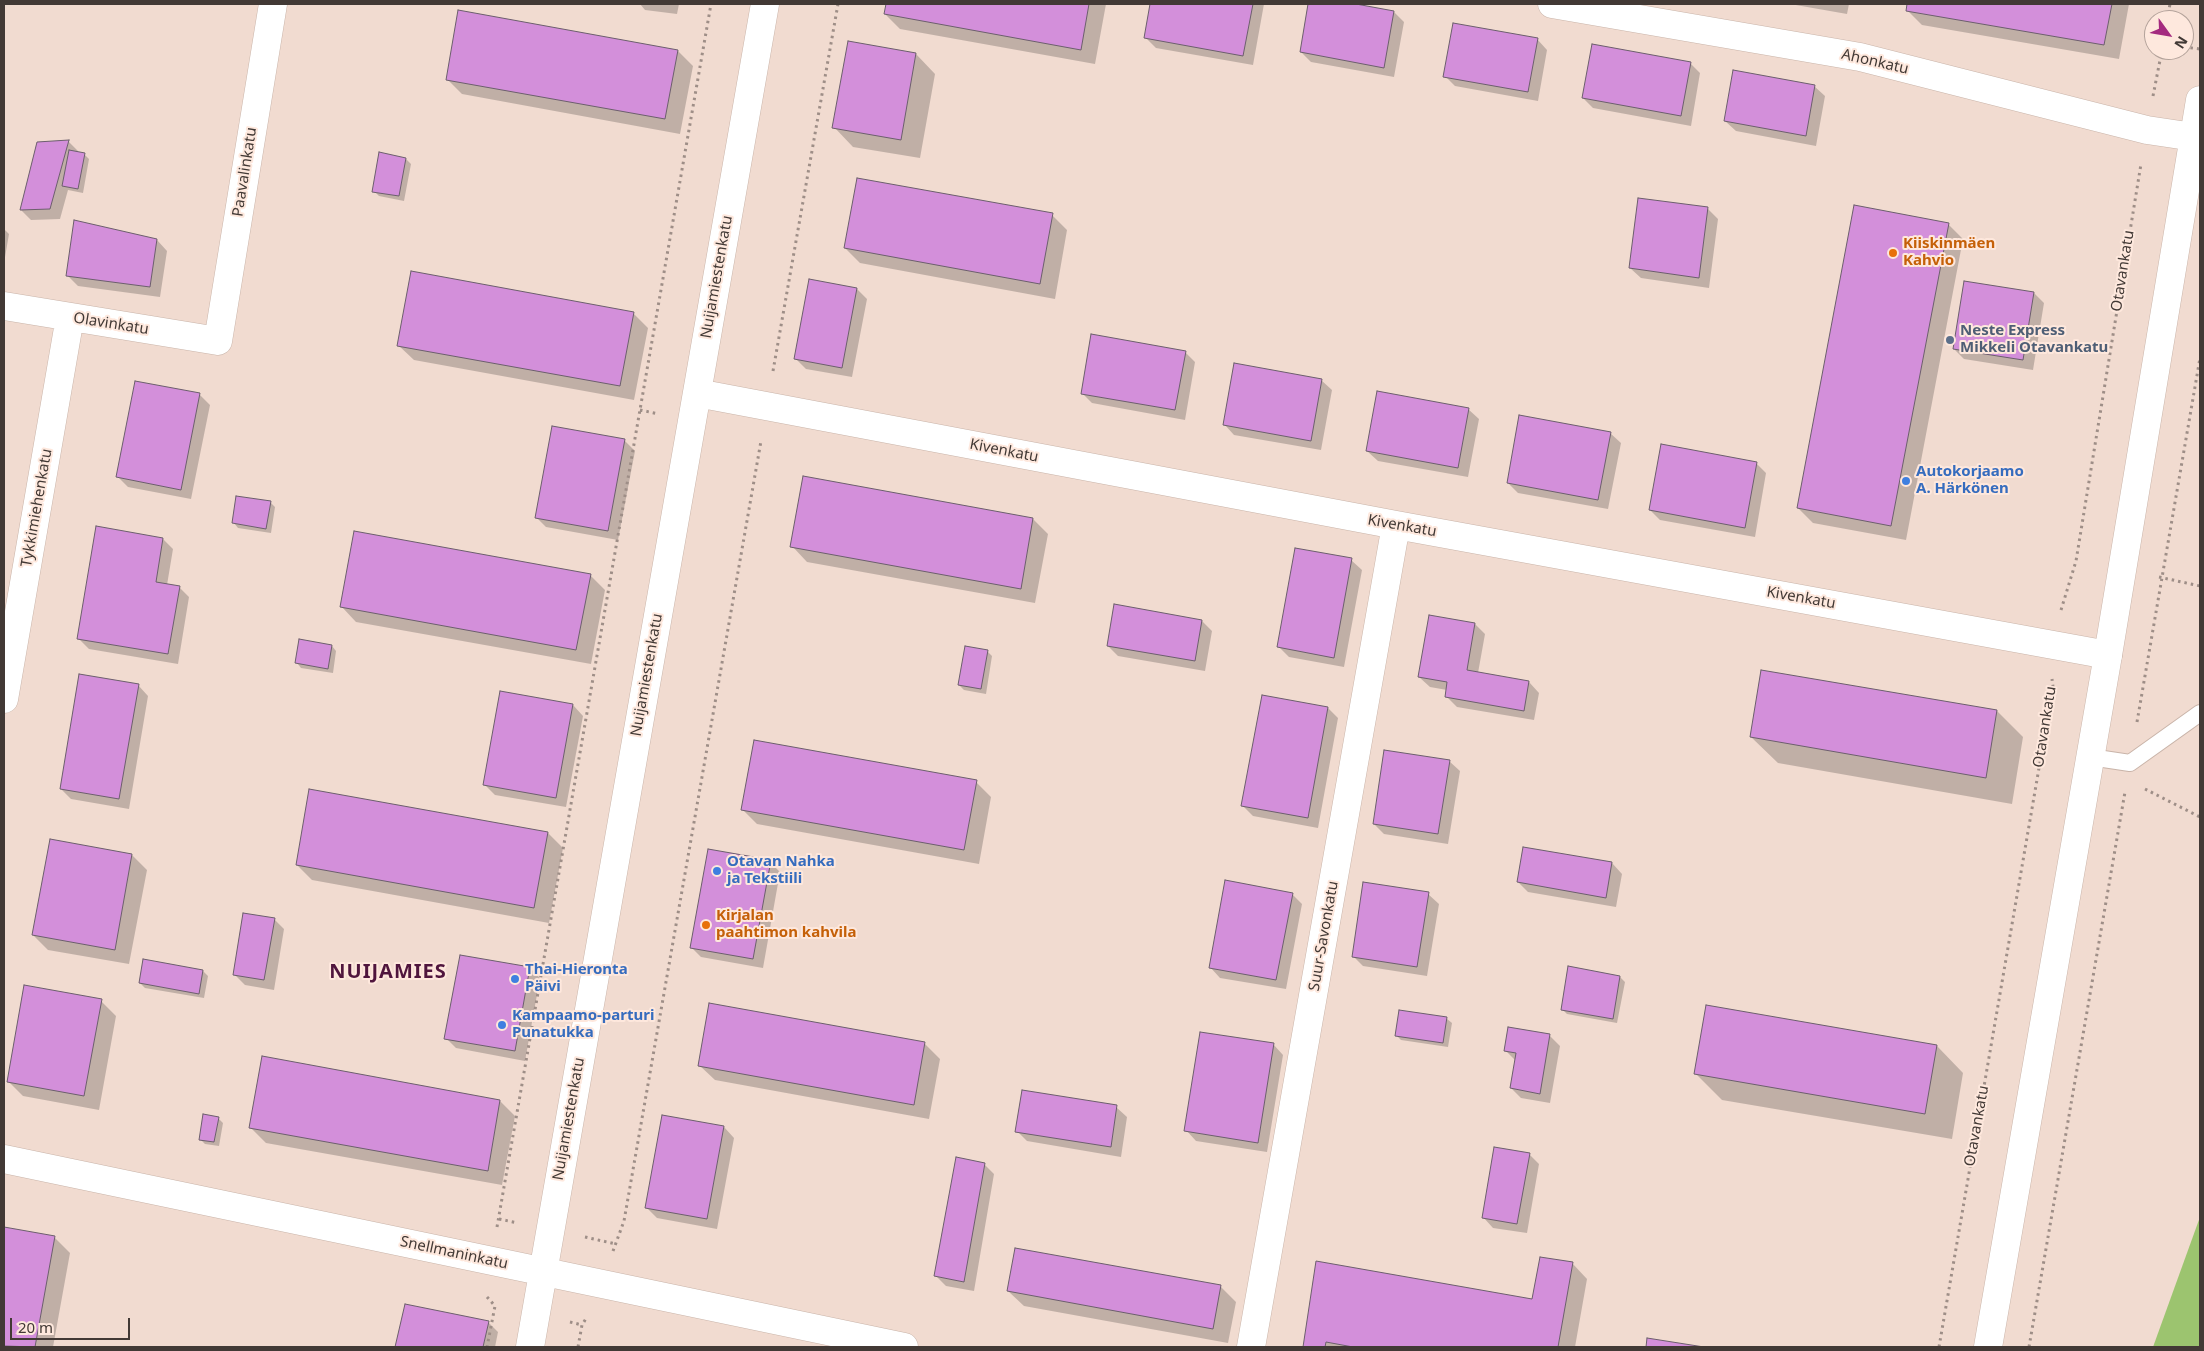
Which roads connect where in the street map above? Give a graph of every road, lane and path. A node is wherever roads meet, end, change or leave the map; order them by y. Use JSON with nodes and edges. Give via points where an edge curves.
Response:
{"nodes":[{"id":1,"x":273,"y":4,"type":"edge"},
{"id":2,"x":711,"y":4,"type":"edge"},
{"id":3,"x":765,"y":4,"type":"edge"},
{"id":4,"x":838,"y":4,"type":"edge"},
{"id":5,"x":1552,"y":4,"type":"edge"},
{"id":6,"x":2160,"y":60,"type":"edge"},
{"id":7,"x":2200,"y":100,"type":"edge"},
{"id":8,"x":2146,"y":130,"type":"junction"},
{"id":9,"x":2194,"y":137,"type":"junction"},
{"id":10,"x":4,"y":306,"type":"edge"},
{"id":11,"x":70,"y":317,"type":"junction"},
{"id":12,"x":218,"y":341,"type":"joint"},
{"id":13,"x":2200,"y":358,"type":"edge"},
{"id":14,"x":697,"y":393,"type":"junction"},
{"id":15,"x":767,"y":406,"type":"junction"},
{"id":16,"x":1396,"y":525,"type":"junction"},
{"id":17,"x":2050,"y":643,"type":"junction"},
{"id":18,"x":2108,"y":655,"type":"junction"},
{"id":19,"x":4,"y":699,"type":"edge"},
{"id":20,"x":2200,"y":713,"type":"edge"},
{"id":21,"x":2090,"y":757,"type":"junction"},
{"id":22,"x":2130,"y":763,"type":"junction"},
{"id":23,"x":2127,"y":780,"type":"junction"},
{"id":24,"x":2200,"y":818,"type":"edge"},
{"id":25,"x":4,"y":1159,"type":"edge"},
{"id":26,"x":491,"y":1260,"type":"junction"},
{"id":27,"x":543,"y":1271,"type":"junction"},
{"id":28,"x":600,"y":1283,"type":"junction"},
{"id":29,"x":487,"y":1347,"type":"edge"},
{"id":30,"x":530,"y":1347,"type":"edge"},
{"id":31,"x":578,"y":1347,"type":"edge"},
{"id":32,"x":904,"y":1347,"type":"edge"},
{"id":33,"x":1251,"y":1347,"type":"edge"},
{"id":34,"x":1938,"y":1347,"type":"edge"},
{"id":35,"x":1988,"y":1347,"type":"edge"},
{"id":36,"x":2029,"y":1347,"type":"edge"}],
"edges":[{"from":1,"to":12,"type":"street","name":"Paavalinkatu"},
{"from":2,"to":26,"type":"path"},
{"from":3,"to":14,"type":"street","name":"Nuijamiestenkatu"},
{"from":4,"to":15,"type":"path"},
{"from":5,"to":8,"type":"street","name":"Ahonkatu","via":[[1860,57]]},
{"from":6,"to":8,"type":"path","name":"Otavankatu"},
{"from":7,"to":9,"type":"street"},
{"from":8,"to":9,"type":"street","name":"Ahonkatu"},
{"from":8,"to":17,"type":"path","name":"Otavankatu","via":[[2076,561]]},
{"from":9,"to":18,"type":"street"},
{"from":10,"to":11,"type":"street","name":"Olavinkatu"},
{"from":11,"to":12,"type":"street","name":"Olavinkatu"},
{"from":11,"to":19,"type":"street","name":"Tykkimiehenkatu"},
{"from":13,"to":22,"type":"path"},
{"from":14,"to":15,"type":"street","name":"Kivenkatu"},
{"from":14,"to":27,"type":"street","name":"Nuijamiestenkatu"},
{"from":15,"to":16,"type":"street","name":"Kivenkatu"},
{"from":15,"to":28,"type":"path","via":[[624,1222]]},
{"from":16,"to":17,"type":"street","name":"Kivenkatu"},
{"from":16,"to":33,"type":"street","name":"Suur-Savonkatu"},
{"from":17,"to":18,"type":"street","name":"Kivenkatu"},
{"from":17,"to":34,"type":"path","name":"Otavankatu","via":[[2053,687]]},
{"from":18,"to":21,"type":"street"},
{"from":20,"to":22,"type":"lane"},
{"from":21,"to":22,"type":"lane"},
{"from":21,"to":35,"type":"street"},
{"from":22,"to":23,"type":"path"},
{"from":23,"to":24,"type":"path"},
{"from":23,"to":36,"type":"path"},
{"from":25,"to":26,"type":"street","name":"Snellmaninkatu"},
{"from":26,"to":27,"type":"street","name":"Snellmaninkatu"},
{"from":26,"to":29,"type":"path","via":[[485,1294],[495,1306]]},
{"from":27,"to":28,"type":"street","name":"Snellmaninkatu"},
{"from":27,"to":30,"type":"street","name":"Nuijamiestenkatu"},
{"from":28,"to":31,"type":"path","via":[[582,1325]]},
{"from":28,"to":32,"type":"street","name":"Snellmaninkatu"}]}
